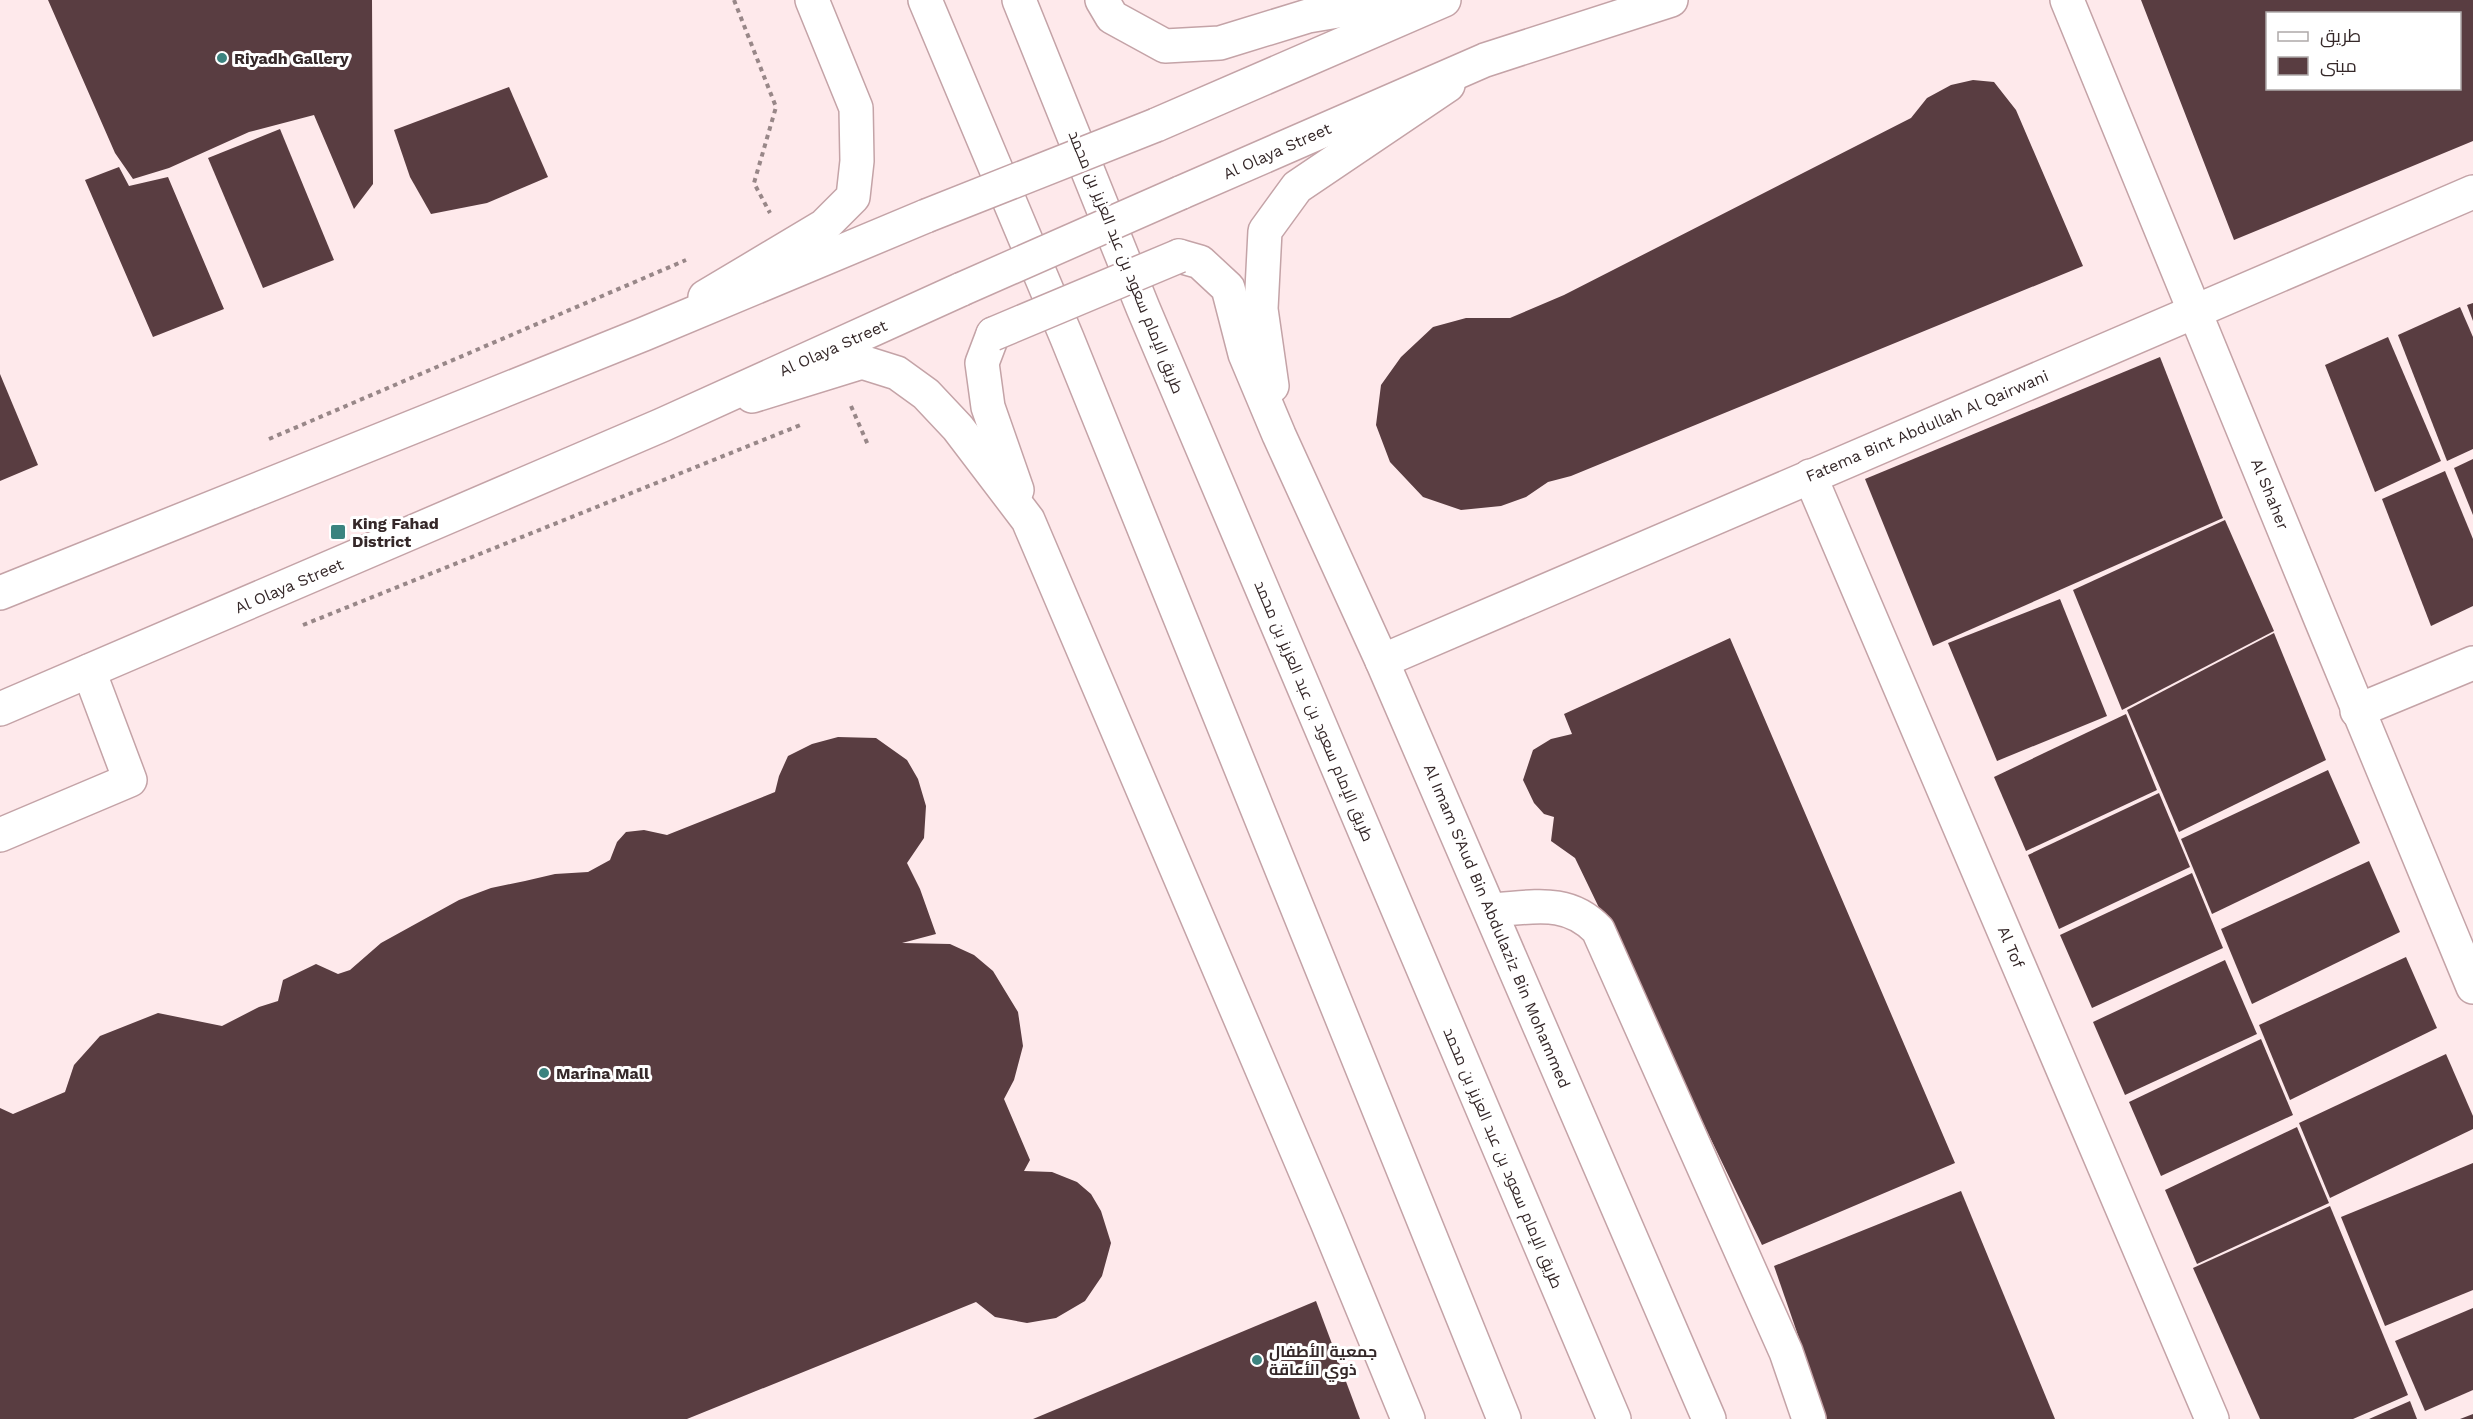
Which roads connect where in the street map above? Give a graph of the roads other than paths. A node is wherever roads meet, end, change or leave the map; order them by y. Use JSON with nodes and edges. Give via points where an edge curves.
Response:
{"nodes":[{"id":1,"x":812,"y":0,"type":"edge"},
{"id":2,"x":925,"y":0,"type":"edge"},
{"id":3,"x":1019,"y":0,"type":"edge"},
{"id":4,"x":1102,"y":0,"type":"edge"},
{"id":5,"x":1402,"y":0,"type":"edge"},
{"id":6,"x":1444,"y":0,"type":"edge"},
{"id":7,"x":1671,"y":0,"type":"edge"},
{"id":8,"x":2067,"y":0,"type":"edge"},
{"id":9,"x":1485,"y":60,"type":"junction"},
{"id":10,"x":2473,"y":192,"type":"edge"},
{"id":11,"x":2196,"y":311,"type":"junction"},
{"id":12,"x":644,"y":334,"type":"junction"},
{"id":13,"x":662,"y":425,"type":"junction"},
{"id":14,"x":1279,"y":435,"type":"junction"},
{"id":15,"x":1810,"y":476,"type":"junction"},
{"id":16,"x":1028,"y":520,"type":"junction"},
{"id":17,"x":0,"y":593,"type":"edge"},
{"id":18,"x":1382,"y":661,"type":"junction"},
{"id":19,"x":2473,"y":663,"type":"edge"},
{"id":20,"x":89,"y":671,"type":"junction"},
{"id":21,"x":0,"y":709,"type":"edge"},
{"id":22,"x":2357,"y":711,"type":"junction"},
{"id":23,"x":0,"y":835,"type":"edge"},
{"id":24,"x":1490,"y":910,"type":"junction"},
{"id":25,"x":2473,"y":987,"type":"edge"},
{"id":26,"x":1408,"y":1419,"type":"edge"},
{"id":27,"x":1504,"y":1419,"type":"edge"},
{"id":28,"x":1614,"y":1419,"type":"edge"},
{"id":29,"x":1709,"y":1419,"type":"edge"},
{"id":30,"x":1809,"y":1419,"type":"edge"},
{"id":31,"x":2212,"y":1419,"type":"edge"}],
"edges":[{"from":1,"to":12,"type":"street","via":[[856,108],[853,197],[824,226]]},
{"from":2,"to":27,"type":"street","via":[[1067,338]]},
{"from":3,"to":28,"type":"street","name":"طريق الإمام سعود بن عبد العزيز بن محمد","via":[[1143,308]]},
{"from":4,"to":5,"type":"street","via":[[1112,17],[1165,46],[1220,44],[1308,16]]},
{"from":6,"to":12,"type":"street","bridge":true,"via":[[1156,126],[926,216]]},
{"from":7,"to":9,"type":"street","name":"Al Olaya Street"},
{"from":8,"to":11,"type":"street","name":"Al Shaher"},
{"from":9,"to":13,"type":"street","name":"Al Olaya Street","bridge":true},
{"from":9,"to":14,"type":"street","via":[[1297,187],[1265,231],[1261,309]]},
{"from":10,"to":11,"type":"street","name":"Fatema Bint Abdullah Al Qairwani"},
{"from":11,"to":15,"type":"street","name":"Fatema Bint Abdullah Al Qairwani"},
{"from":11,"to":22,"type":"street","name":"Al Shaher"},
{"from":12,"to":17,"type":"street"},
{"from":13,"to":16,"type":"street","via":[[862,362],[897,373],[926,394],[958,428]]},
{"from":13,"to":20,"type":"street","name":"Al Olaya Street"},
{"from":14,"to":16,"type":"street","bridge":true,"via":[[1245,354],[1228,288],[1200,262],[1179,256],[993,333],[982,363],[988,406]]},
{"from":14,"to":18,"type":"street","name":"Al Imam S'Aud Bin Abdulaziz Bin Mohammed"},
{"from":15,"to":18,"type":"street","name":"Fatema Bint Abdullah Al Qairwani"},
{"from":15,"to":31,"type":"street","name":"Al Tof"},
{"from":16,"to":26,"type":"street"},
{"from":18,"to":24,"type":"street","name":"Al Imam S'Aud Bin Abdulaziz Bin Mohammed"},
{"from":19,"to":22,"type":"street"},
{"from":20,"to":21,"type":"street","name":"Al Olaya Street"},
{"from":20,"to":23,"type":"street","via":[[130,780]]},
{"from":22,"to":25,"type":"street","name":"Al Shaher"},
{"from":24,"to":29,"type":"street","name":"Al Imam S'Aud Bin Abdulaziz Bin Mohammed"},
{"from":24,"to":30,"type":"street","via":[[1557,906],[1587,918],[1598,930],[1786,1352]]}]}
